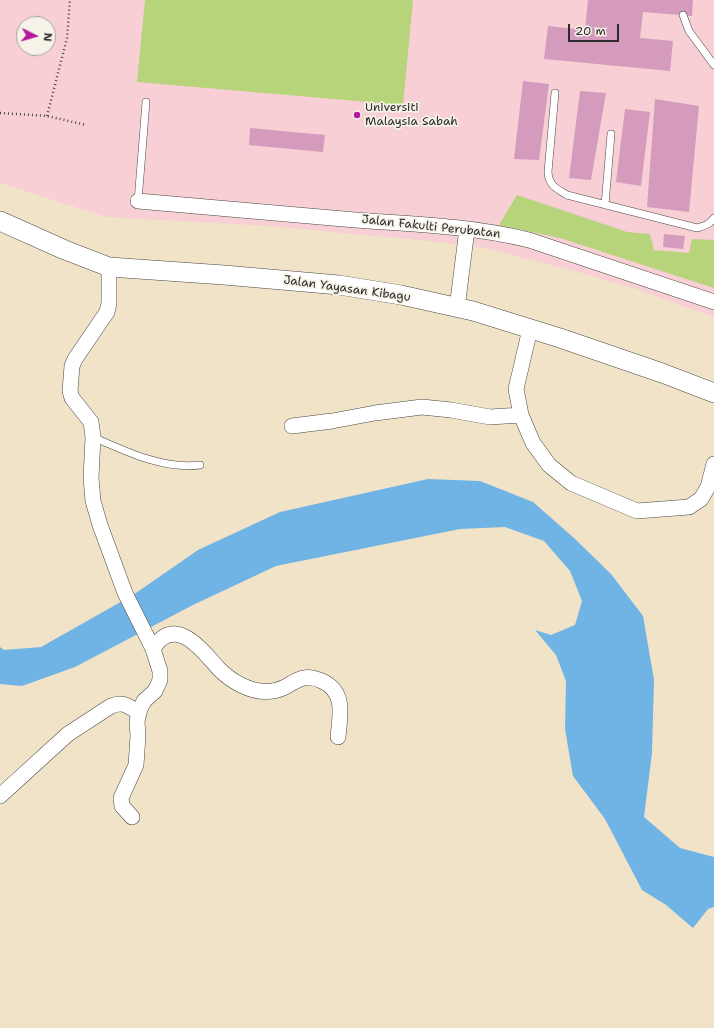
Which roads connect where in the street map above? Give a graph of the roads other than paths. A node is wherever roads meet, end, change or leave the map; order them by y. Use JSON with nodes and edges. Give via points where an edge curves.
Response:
{"nodes":[{"id":1,"x":683,"y":15,"type":"dead end"},
{"id":2,"x":714,"y":65,"type":"edge"},
{"id":3,"x":555,"y":93,"type":"dead end"},
{"id":4,"x":146,"y":102,"type":"dead end"},
{"id":5,"x":611,"y":134,"type":"dead end"},
{"id":6,"x":138,"y":201,"type":"joint"},
{"id":7,"x":605,"y":205,"type":"junction"},
{"id":8,"x":714,"y":218,"type":"edge"},
{"id":9,"x":0,"y":221,"type":"edge"},
{"id":10,"x":467,"y":229,"type":"junction"},
{"id":11,"x":109,"y":267,"type":"junction"},
{"id":12,"x":714,"y":302,"type":"edge"},
{"id":13,"x":457,"y":308,"type":"junction"},
{"id":14,"x":530,"y":329,"type":"junction"},
{"id":15,"x":714,"y":393,"type":"edge"},
{"id":16,"x":521,"y":415,"type":"junction"},
{"id":17,"x":292,"y":426,"type":"dead end"},
{"id":18,"x":93,"y":437,"type":"junction"},
{"id":19,"x":714,"y":464,"type":"edge"},
{"id":20,"x":200,"y":465,"type":"dead end"},
{"id":21,"x":149,"y":642,"type":"junction"},
{"id":22,"x":139,"y":713,"type":"junction"},
{"id":23,"x":338,"y":737,"type":"dead end"},
{"id":24,"x":0,"y":796,"type":"edge"},
{"id":25,"x":132,"y":817,"type":"dead end"}],
"edges":[{"from":1,"to":2,"type":"lane","via":[[689,31]]},
{"from":3,"to":7,"type":"lane","via":[[549,179],[557,189],[567,195]]},
{"from":4,"to":6,"type":"lane"},
{"from":5,"to":7,"type":"lane"},
{"from":6,"to":10,"type":"street","name":"Jalan Fakulti Perubatan"},
{"from":7,"to":8,"type":"lane","via":[[697,228],[711,223]]},
{"from":9,"to":11,"type":"street","name":"Jalan Yayasan Kibagu"},
{"from":10,"to":12,"type":"street","name":"Jalan Fakulti Perubatan","via":[[529,240]]},
{"from":10,"to":13,"type":"street"},
{"from":11,"to":13,"type":"street","name":"Jalan Yayasan Kibagu","via":[[340,285]]},
{"from":11,"to":18,"type":"street","via":[[107,312],[75,359],[70,382],[72,398],[91,422]]},
{"from":13,"to":14,"type":"street","name":"Jalan Yayasan Kibagu"},
{"from":14,"to":15,"type":"street","name":"Jalan Yayasan Kibagu"},
{"from":14,"to":16,"type":"street","via":[[516,389]]},
{"from":16,"to":17,"type":"street","via":[[490,417],[422,407]]},
{"from":16,"to":19,"type":"street","via":[[533,443],[550,465],[571,483],[637,511],[689,507],[701,500],[708,487]]},
{"from":18,"to":20,"type":"lane","via":[[138,456],[176,465]]},
{"from":18,"to":21,"type":"street","via":[[93,501],[125,593]]},
{"from":21,"to":22,"type":"street","via":[[160,671],[160,680],[155,691],[144,701]]},
{"from":21,"to":23,"type":"street","via":[[170,634],[183,636],[194,642],[228,677],[242,685],[266,692],[275,691],[306,677],[324,682],[339,696]]},
{"from":22,"to":24,"type":"street","via":[[124,704],[111,706],[68,734]]},
{"from":22,"to":25,"type":"street","via":[[136,765],[120,798],[122,806]]}]}
